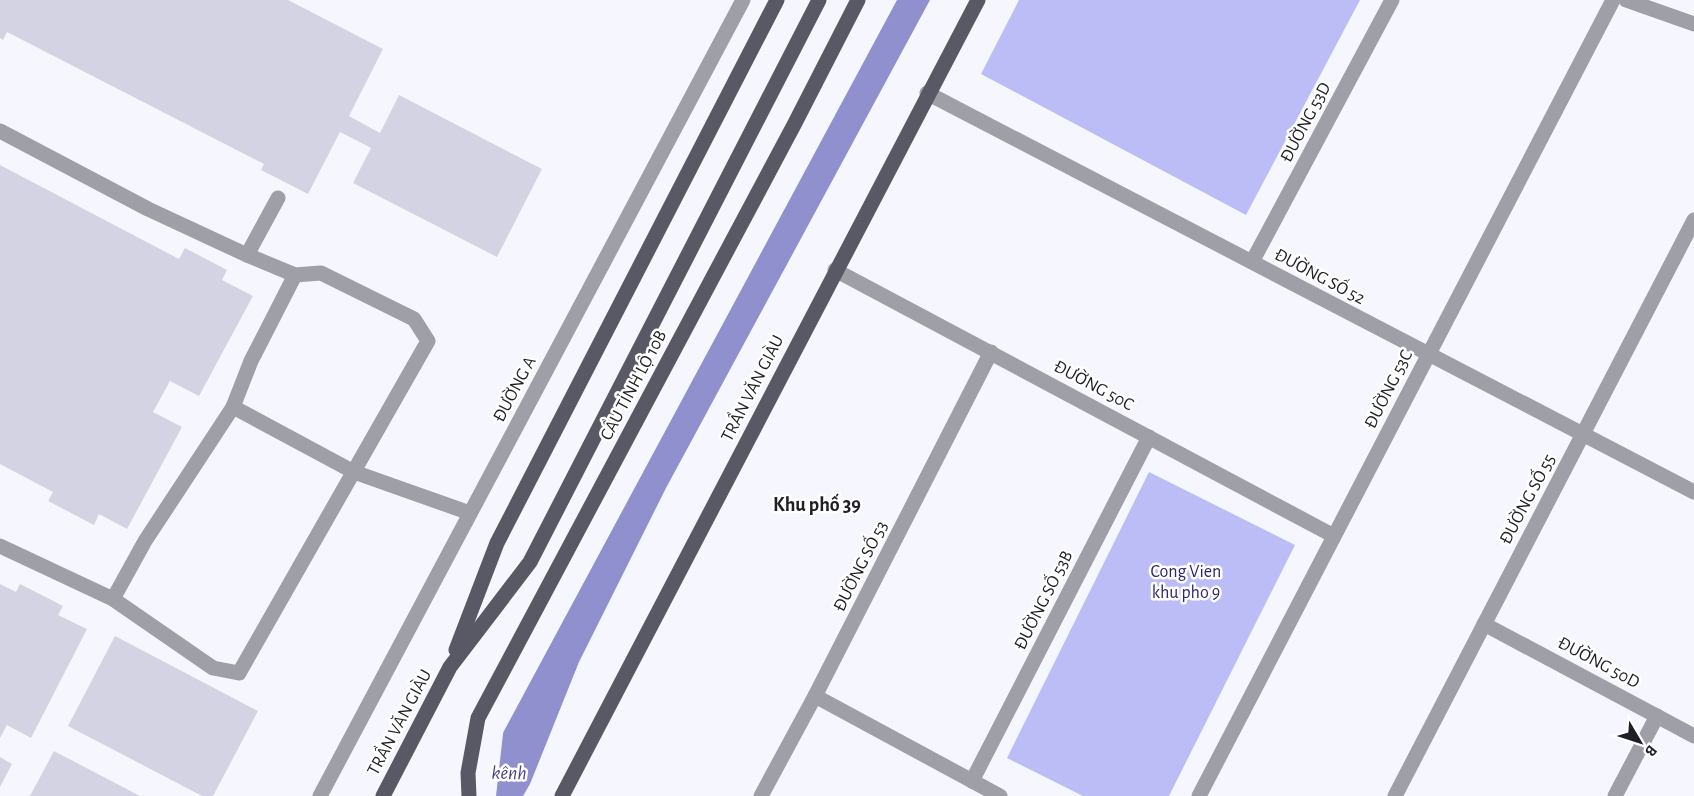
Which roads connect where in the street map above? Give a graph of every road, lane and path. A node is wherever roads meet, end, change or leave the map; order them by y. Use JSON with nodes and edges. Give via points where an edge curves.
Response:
{"nodes":[{"id":1,"x":743,"y":0,"type":"edge"},
{"id":2,"x":777,"y":0,"type":"edge"},
{"id":3,"x":819,"y":0,"type":"edge"},
{"id":4,"x":858,"y":0,"type":"edge"},
{"id":5,"x":978,"y":0,"type":"edge"},
{"id":6,"x":1392,"y":0,"type":"edge"},
{"id":7,"x":1613,"y":0,"type":"edge"},
{"id":8,"x":1626,"y":0,"type":"edge"},
{"id":9,"x":1694,"y":24,"type":"edge"},
{"id":10,"x":927,"y":93,"type":"junction"},
{"id":11,"x":0,"y":131,"type":"edge"},
{"id":12,"x":278,"y":198,"type":"dead end"},
{"id":13,"x":1694,"y":220,"type":"edge"},
{"id":14,"x":247,"y":255,"type":"junction"},
{"id":15,"x":1252,"y":262,"type":"junction"},
{"id":16,"x":835,"y":270,"type":"junction"},
{"id":17,"x":296,"y":275,"type":"junction"},
{"id":18,"x":991,"y":352,"type":"junction"},
{"id":19,"x":1428,"y":354,"type":"junction"},
{"id":20,"x":233,"y":407,"type":"junction"},
{"id":21,"x":1583,"y":435,"type":"junction"},
{"id":22,"x":1149,"y":437,"type":"junction"},
{"id":23,"x":354,"y":472,"type":"junction"},
{"id":24,"x":1694,"y":492,"type":"edge"},
{"id":25,"x":470,"y":513,"type":"junction"},
{"id":26,"x":1334,"y":536,"type":"junction"},
{"id":27,"x":0,"y":546,"type":"edge"},
{"id":28,"x":113,"y":599,"type":"junction"},
{"id":29,"x":1484,"y":624,"type":"junction"},
{"id":30,"x":460,"y":653,"type":"joint"},
{"id":31,"x":450,"y":667,"type":"junction"},
{"id":32,"x":815,"y":696,"type":"junction"},
{"id":33,"x":1657,"y":716,"type":"junction"},
{"id":34,"x":1694,"y":736,"type":"edge"},
{"id":35,"x":972,"y":781,"type":"junction"},
{"id":36,"x":320,"y":796,"type":"edge"},
{"id":37,"x":383,"y":796,"type":"edge"},
{"id":38,"x":469,"y":796,"type":"edge"},
{"id":39,"x":562,"y":796,"type":"edge"},
{"id":40,"x":761,"y":796,"type":"edge"},
{"id":41,"x":1000,"y":796,"type":"edge"},
{"id":42,"x":1199,"y":796,"type":"edge"},
{"id":43,"x":1395,"y":796,"type":"edge"},
{"id":44,"x":1616,"y":796,"type":"edge"}],
"edges":[{"from":1,"to":25,"type":"street","name":"ĐƯỜNG A"},
{"from":2,"to":31,"type":"main road","name":"TRẦN VĂN GIÀU","via":[[497,543]]},
{"from":3,"to":30,"type":"main road","name":"CẦU TỈNH LỘ 10B","via":[[530,562]]},
{"from":4,"to":38,"type":"main road","name":"CẦU TỈNH LỘ 10B","via":[[478,718],[468,773]]},
{"from":5,"to":10,"type":"main road","name":"TRẦN VĂN GIÀU"},
{"from":6,"to":15,"type":"street","name":"ĐƯỜNG 53D"},
{"from":7,"to":19,"type":"street","name":"ĐƯỜNG 53C"},
{"from":8,"to":9,"type":"street"},
{"from":10,"to":15,"type":"street","name":"ĐƯỜNG SỐ 52"},
{"from":10,"to":16,"type":"main road","name":"TRẦN VĂN GIÀU"},
{"from":11,"to":14,"type":"street","via":[[148,209]]},
{"from":12,"to":14,"type":"street"},
{"from":13,"to":21,"type":"street","name":"ĐƯỜNG SỐ 55"},
{"from":14,"to":17,"type":"street"},
{"from":15,"to":19,"type":"street","name":"ĐƯỜNG SỐ 52"},
{"from":16,"to":18,"type":"street","name":"ĐƯỜNG 50C"},
{"from":16,"to":39,"type":"main road","name":"TRẦN VĂN GIÀU"},
{"from":17,"to":20,"type":"street","via":[[251,361]]},
{"from":17,"to":23,"type":"street","via":[[321,273],[414,319],[428,341]]},
{"from":18,"to":22,"type":"street","name":"ĐƯỜNG 50C"},
{"from":18,"to":32,"type":"street","name":"ĐƯỜNG SỐ 53"},
{"from":19,"to":21,"type":"street","name":"ĐƯỜNG SỐ 52"},
{"from":19,"to":26,"type":"street","name":"ĐƯỜNG 53C"},
{"from":20,"to":23,"type":"street"},
{"from":20,"to":28,"type":"street","via":[[145,541]]},
{"from":21,"to":24,"type":"street","name":"ĐƯỜNG SỐ 52"},
{"from":21,"to":29,"type":"street","name":"ĐƯỜNG SỐ 55"},
{"from":22,"to":26,"type":"street","name":"ĐƯỜNG 50C"},
{"from":22,"to":35,"type":"street","name":"ĐƯỜNG SỐ 53B"},
{"from":23,"to":25,"type":"street"},
{"from":23,"to":28,"type":"street","via":[[239,673],[213,668]]},
{"from":25,"to":36,"type":"street","name":"ĐƯỜNG A"},
{"from":26,"to":42,"type":"street","name":"ĐƯỜNG 53C"},
{"from":27,"to":28,"type":"street"},
{"from":29,"to":33,"type":"street","name":"ĐƯỜNG 50D"},
{"from":29,"to":43,"type":"street","name":"ĐƯỜNG SỐ 55"},
{"from":30,"to":31,"type":"main road","name":"TRẦN VĂN GIÀU"},
{"from":31,"to":37,"type":"main road","name":"TRẦN VĂN GIÀU"},
{"from":32,"to":35,"type":"street"},
{"from":32,"to":40,"type":"street","name":"ĐƯỜNG SỐ 53"},
{"from":33,"to":34,"type":"street","name":"ĐƯỜNG 50D"},
{"from":33,"to":44,"type":"street"},
{"from":35,"to":41,"type":"street"}]}
